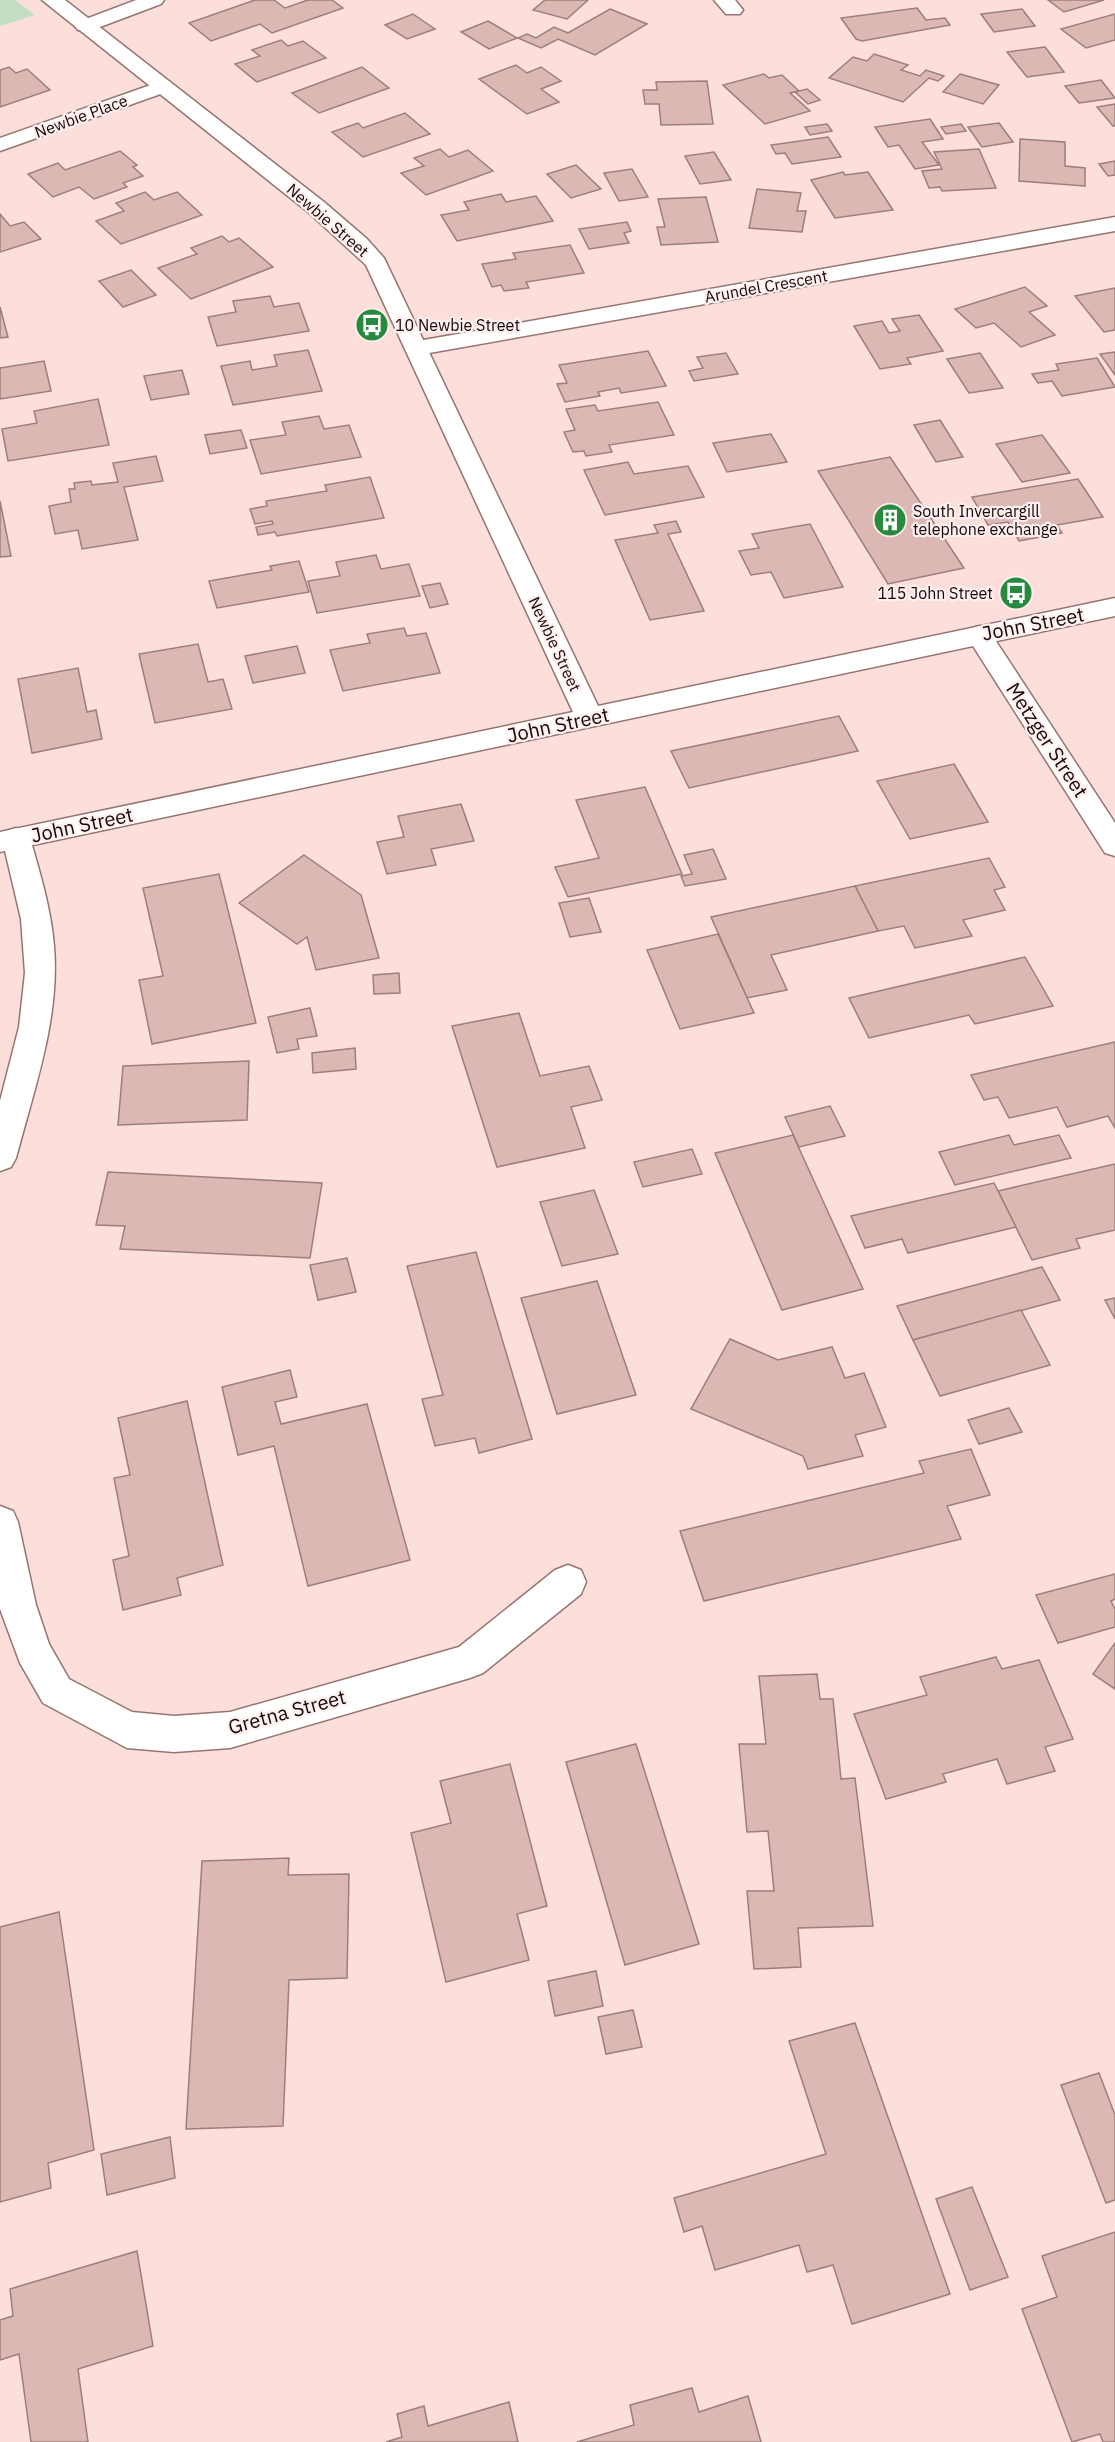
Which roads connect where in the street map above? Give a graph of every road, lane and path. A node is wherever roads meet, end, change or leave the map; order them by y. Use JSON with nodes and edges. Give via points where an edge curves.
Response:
{"nodes":[{"id":1,"x":52,"y":0,"type":"edge"},
{"id":2,"x":154,"y":0,"type":"edge"},
{"id":3,"x":85,"y":26,"type":"junction"},
{"id":4,"x":162,"y":87,"type":"junction"},
{"id":5,"x":0,"y":145,"type":"edge"},
{"id":6,"x":1115,"y":224,"type":"edge"},
{"id":7,"x":418,"y":348,"type":"junction"},
{"id":8,"x":1115,"y":607,"type":"edge"},
{"id":9,"x":979,"y":635,"type":"junction"},
{"id":10,"x":590,"y":718,"type":"junction"},
{"id":11,"x":8,"y":840,"type":"edge"},
{"id":12,"x":1115,"y":846,"type":"edge"},
{"id":13,"x":0,"y":1158,"type":"edge"},
{"id":14,"x":0,"y":1522,"type":"edge"},
{"id":15,"x":568,"y":1582,"type":"dead end"}],
"edges":[{"from":1,"to":3,"type":"street","name":"Newbie Street"},
{"from":2,"to":3,"type":"street"},
{"from":3,"to":4,"type":"street","name":"Newbie Street"},
{"from":4,"to":5,"type":"street","name":"Newbie Place"},
{"from":4,"to":7,"type":"street","name":"Newbie Street","via":[[359,244],[376,263]]},
{"from":6,"to":7,"type":"street","name":"Arundel Crescent"},
{"from":7,"to":10,"type":"street","name":"Newbie Street"},
{"from":8,"to":9,"type":"street","name":"John Street"},
{"from":9,"to":10,"type":"street","name":"John Street"},
{"from":9,"to":12,"type":"street","name":"Metzger Street"},
{"from":10,"to":11,"type":"street","name":"John Street"},
{"from":11,"to":13,"type":"street","via":[[36,921],[40,977],[33,1026]]},
{"from":14,"to":15,"type":"street","name":"Gretna Street","via":[[17,1605],[33,1651],[56,1691],[127,1730],[174,1734],[230,1730],[470,1660]]}]}
